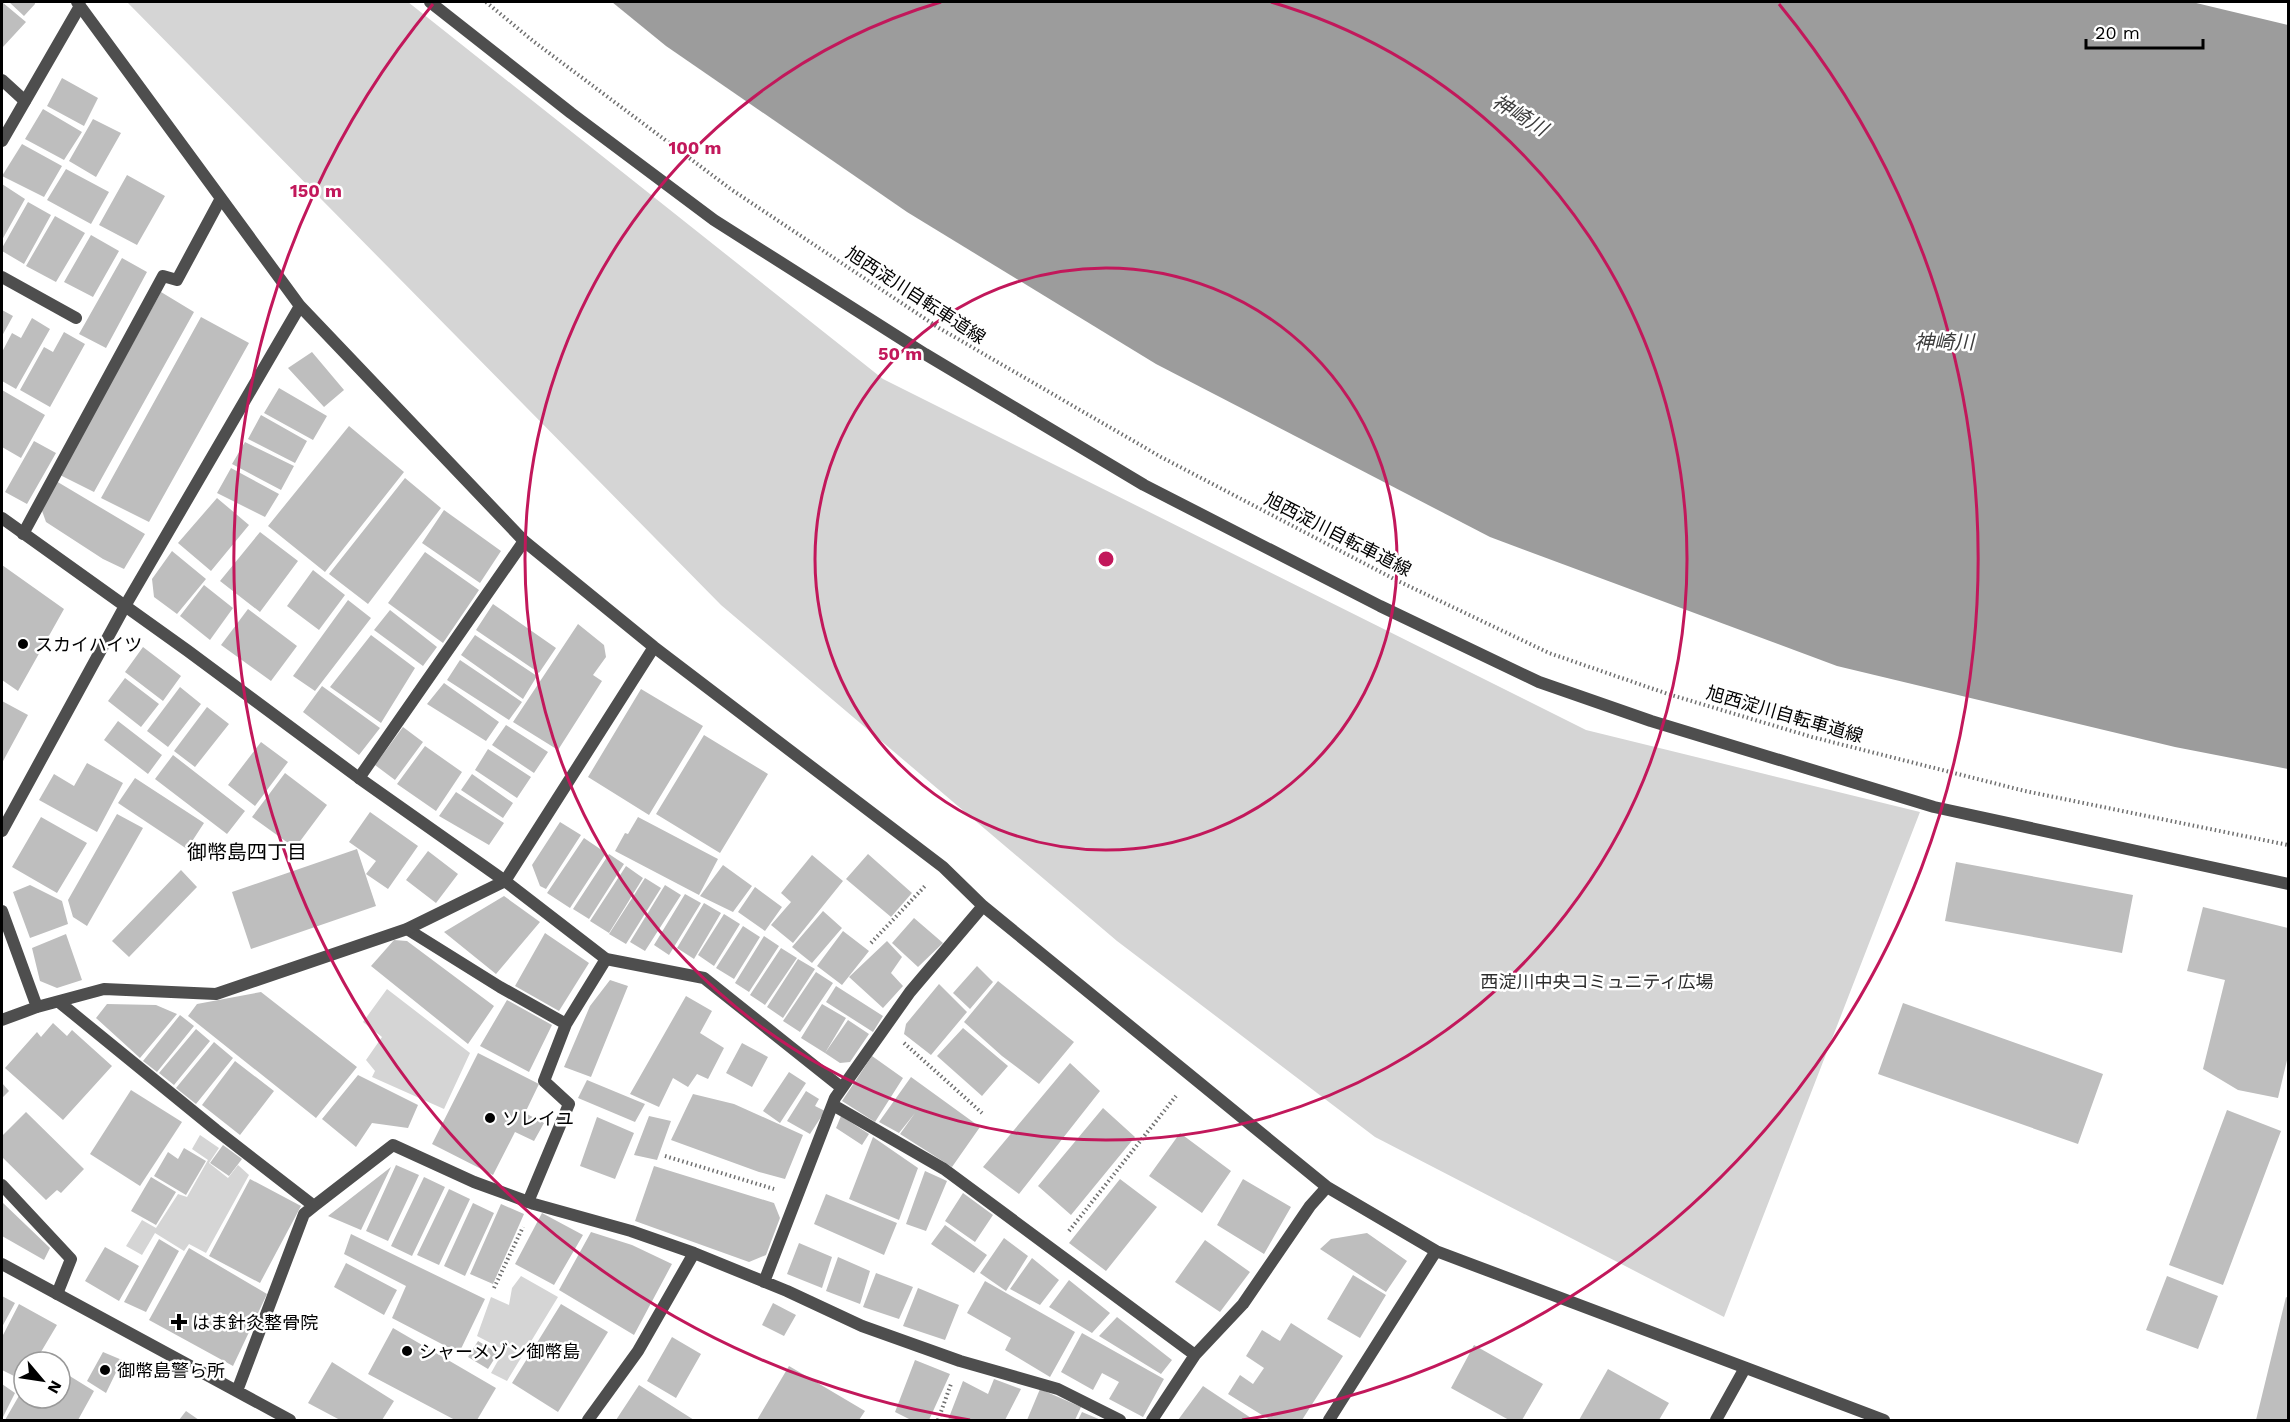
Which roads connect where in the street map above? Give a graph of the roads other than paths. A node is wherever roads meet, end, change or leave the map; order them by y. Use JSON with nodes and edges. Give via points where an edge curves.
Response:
{"nodes":[{"id":1,"x":430,"y":2,"type":"edge"},
{"id":2,"x":78,"y":4,"type":"edge"},
{"id":3,"x":2,"y":80,"type":"edge"},
{"id":4,"x":25,"y":101,"type":"junction"},
{"id":5,"x":2,"y":141,"type":"edge"},
{"id":6,"x":220,"y":200,"type":"junction"},
{"id":7,"x":2,"y":277,"type":"edge"},
{"id":8,"x":300,"y":306,"type":"junction"},
{"id":9,"x":76,"y":318,"type":"dead end"},
{"id":10,"x":2,"y":518,"type":"edge"},
{"id":11,"x":22,"y":534,"type":"junction"},
{"id":12,"x":524,"y":541,"type":"junction"},
{"id":13,"x":125,"y":606,"type":"junction"},
{"id":14,"x":654,"y":647,"type":"junction"},
{"id":15,"x":359,"y":778,"type":"junction"},
{"id":16,"x":2,"y":831,"type":"edge"},
{"id":17,"x":505,"y":881,"type":"junction"},
{"id":18,"x":2289,"y":884,"type":"edge"},
{"id":19,"x":983,"y":906,"type":"junction"},
{"id":20,"x":2,"y":911,"type":"edge"},
{"id":21,"x":407,"y":929,"type":"junction"},
{"id":22,"x":606,"y":958,"type":"junction"},
{"id":23,"x":59,"y":1002,"type":"junction"},
{"id":24,"x":37,"y":1007,"type":"junction"},
{"id":25,"x":2,"y":1020,"type":"edge"},
{"id":26,"x":566,"y":1024,"type":"junction"},
{"id":27,"x":842,"y":1088,"type":"junction"},
{"id":28,"x":833,"y":1105,"type":"junction"},
{"id":29,"x":2,"y":1185,"type":"edge"},
{"id":30,"x":1327,"y":1186,"type":"junction"},
{"id":31,"x":531,"y":1203,"type":"junction"},
{"id":32,"x":314,"y":1206,"type":"junction"},
{"id":33,"x":1436,"y":1251,"type":"junction"},
{"id":34,"x":694,"y":1253,"type":"junction"},
{"id":35,"x":2,"y":1264,"type":"edge"},
{"id":36,"x":764,"y":1282,"type":"junction"},
{"id":37,"x":57,"y":1294,"type":"junction"},
{"id":38,"x":1195,"y":1355,"type":"junction"},
{"id":39,"x":1745,"y":1368,"type":"junction"},
{"id":40,"x":237,"y":1391,"type":"junction"},
{"id":41,"x":290,"y":1420,"type":"edge"},
{"id":42,"x":588,"y":1420,"type":"edge"},
{"id":43,"x":1120,"y":1420,"type":"edge"},
{"id":44,"x":1152,"y":1420,"type":"edge"},
{"id":45,"x":1329,"y":1420,"type":"edge"},
{"id":46,"x":1716,"y":1420,"type":"edge"},
{"id":47,"x":1884,"y":1420,"type":"edge"}],
"edges":[{"from":1,"to":18,"type":"street","via":[[714,220],[925,354],[1144,484],[1380,606],[1528,677],[1651,721],[1934,807]]},
{"from":2,"to":4,"type":"street"},
{"from":2,"to":6,"type":"street"},
{"from":3,"to":4,"type":"street"},
{"from":4,"to":5,"type":"street"},
{"from":6,"to":8,"type":"street"},
{"from":6,"to":11,"type":"street","via":[[177,280],[163,276]]},
{"from":7,"to":9,"type":"street"},
{"from":8,"to":12,"type":"street"},
{"from":8,"to":13,"type":"street"},
{"from":10,"to":11,"type":"street"},
{"from":11,"to":13,"type":"street"},
{"from":12,"to":14,"type":"street"},
{"from":12,"to":15,"type":"street"},
{"from":13,"to":15,"type":"street"},
{"from":13,"to":16,"type":"street"},
{"from":14,"to":17,"type":"street"},
{"from":14,"to":19,"type":"street","via":[[943,867]]},
{"from":15,"to":17,"type":"street"},
{"from":17,"to":21,"type":"street"},
{"from":17,"to":22,"type":"street"},
{"from":19,"to":27,"type":"street","via":[[910,992]]},
{"from":19,"to":30,"type":"street"},
{"from":20,"to":24,"type":"street"},
{"from":21,"to":23,"type":"street","via":[[216,994],[104,989]]},
{"from":21,"to":26,"type":"street"},
{"from":22,"to":26,"type":"street"},
{"from":22,"to":27,"type":"street","via":[[704,978]]},
{"from":23,"to":24,"type":"street"},
{"from":23,"to":32,"type":"street"},
{"from":24,"to":25,"type":"street"},
{"from":26,"to":31,"type":"street","via":[[544,1081],[569,1104]]},
{"from":27,"to":28,"type":"street"},
{"from":28,"to":36,"type":"street"},
{"from":28,"to":38,"type":"street","via":[[945,1169]]},
{"from":29,"to":37,"type":"street","via":[[71,1259]]},
{"from":30,"to":33,"type":"street"},
{"from":30,"to":38,"type":"street","via":[[1243,1304]]},
{"from":31,"to":32,"type":"street","via":[[393,1145]]},
{"from":31,"to":34,"type":"street"},
{"from":32,"to":40,"type":"street","via":[[304,1215]]},
{"from":33,"to":39,"type":"street"},
{"from":33,"to":45,"type":"street"},
{"from":34,"to":36,"type":"street"},
{"from":34,"to":42,"type":"street","via":[[638,1351]]},
{"from":35,"to":37,"type":"street"},
{"from":36,"to":43,"type":"street","via":[[862,1326],[960,1361],[1058,1389]]},
{"from":37,"to":40,"type":"street"},
{"from":38,"to":44,"type":"street"},
{"from":39,"to":46,"type":"street"},
{"from":39,"to":47,"type":"street"},
{"from":40,"to":41,"type":"street"}]}
